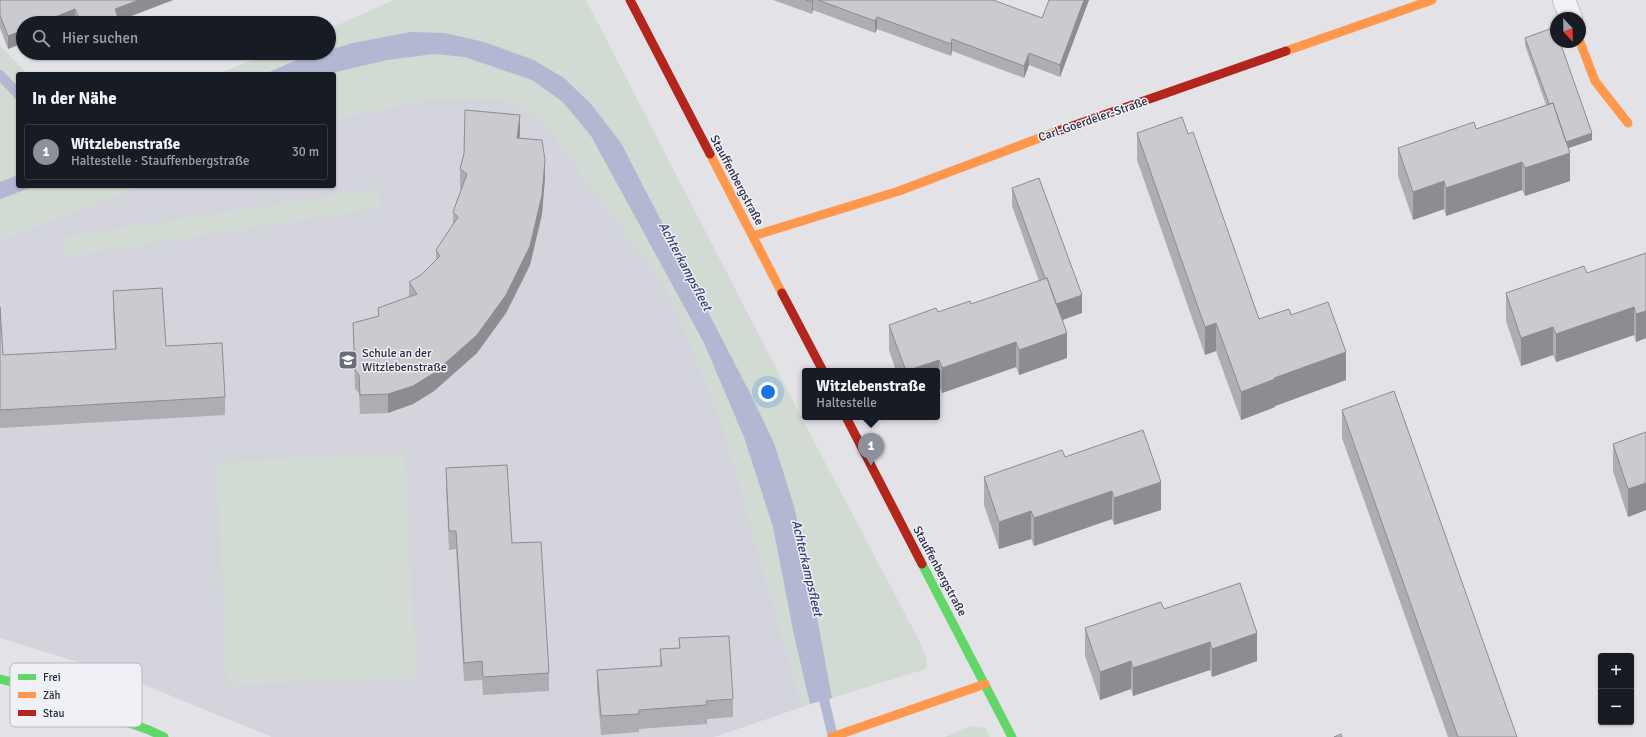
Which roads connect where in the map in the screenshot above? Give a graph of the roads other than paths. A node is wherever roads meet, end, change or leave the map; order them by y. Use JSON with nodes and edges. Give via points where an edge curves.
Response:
{"nodes":[{"id":1,"x":630,"y":0,"type":"edge"},
{"id":2,"x":1432,"y":0,"type":"edge"},
{"id":3,"x":1564,"y":0,"type":"edge"},
{"id":4,"x":1569,"y":12,"type":"edge"},
{"id":5,"x":1582,"y":48,"type":"edge"},
{"id":6,"x":1628,"y":123,"type":"dead end"},
{"id":7,"x":753,"y":236,"type":"junction"},
{"id":8,"x":821,"y":368,"type":"edge"},
{"id":9,"x":848,"y":420,"type":"edge"},
{"id":10,"x":0,"y":679,"type":"edge"},
{"id":11,"x":10,"y":682,"type":"edge"},
{"id":12,"x":985,"y":684,"type":"junction"},
{"id":13,"x":141,"y":727,"type":"edge"},
{"id":14,"x":164,"y":737,"type":"edge"},
{"id":15,"x":832,"y":737,"type":"edge"},
{"id":16,"x":1012,"y":737,"type":"edge"}],
"edges":[{"from":1,"to":7,"type":"street","name":"Stauffenbergstraße"},
{"from":2,"to":7,"type":"street","name":"Carl-Goerdeler-Straße","via":[[1040,137],[899,191]]},
{"from":3,"to":4,"type":"street"},
{"from":5,"to":6,"type":"street","via":[[1595,82]]},
{"from":7,"to":8,"type":"street","name":"Stauffenbergstraße"},
{"from":9,"to":12,"type":"street","name":"Stauffenbergstraße"},
{"from":10,"to":11,"type":"street"},
{"from":12,"to":15,"type":"street"},
{"from":12,"to":16,"type":"street","name":"Stauffenbergstraße"},
{"from":13,"to":14,"type":"street"}]}
